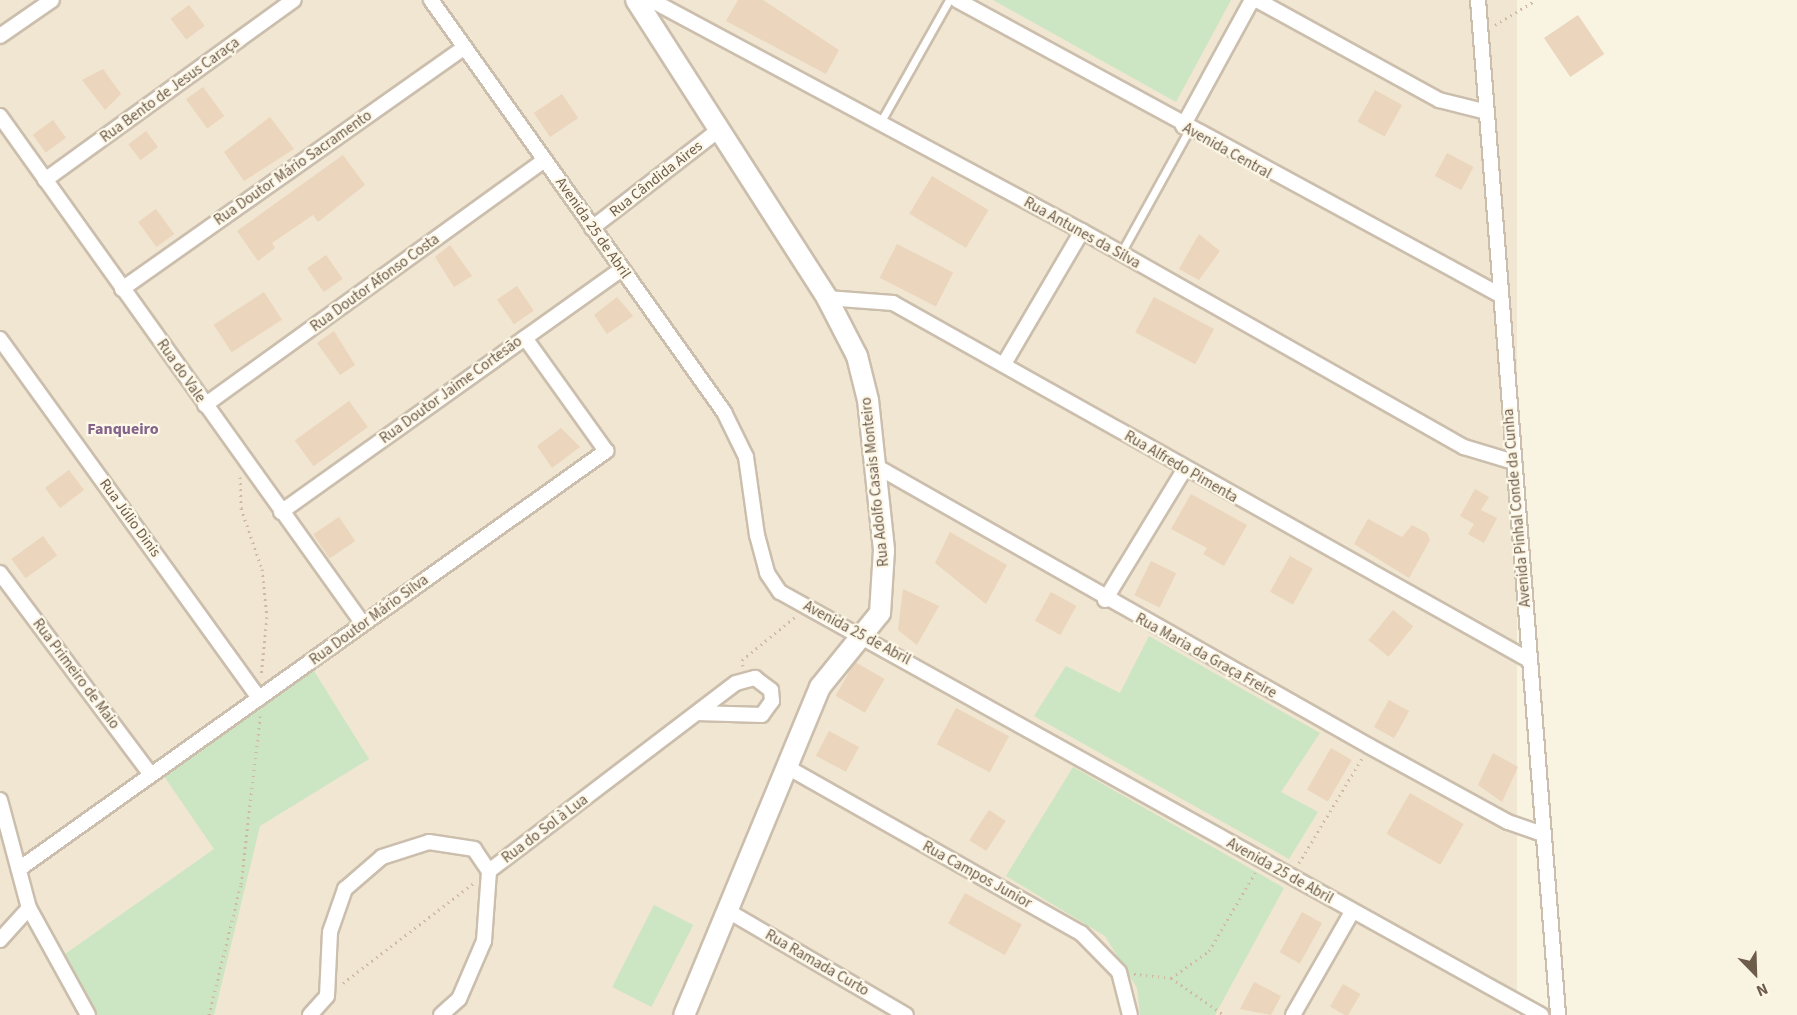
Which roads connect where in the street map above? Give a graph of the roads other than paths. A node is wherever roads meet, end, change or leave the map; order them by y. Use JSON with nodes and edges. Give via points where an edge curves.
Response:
{"nodes":[{"id":1,"x":52,"y":0,"type":"edge"},
{"id":2,"x":294,"y":0,"type":"edge"},
{"id":3,"x":431,"y":0,"type":"edge"},
{"id":4,"x":636,"y":0,"type":"edge"},
{"id":5,"x":949,"y":0,"type":"edge"},
{"id":6,"x":957,"y":0,"type":"edge"},
{"id":7,"x":1252,"y":0,"type":"edge"},
{"id":8,"x":1257,"y":0,"type":"edge"},
{"id":9,"x":1478,"y":0,"type":"edge"},
{"id":10,"x":658,"y":2,"type":"edge"},
{"id":11,"x":976,"y":4,"type":"edge"},
{"id":12,"x":0,"y":36,"type":"edge"},
{"id":13,"x":465,"y":48,"type":"junction"},
{"id":14,"x":1486,"y":112,"type":"junction"},
{"id":15,"x":0,"y":116,"type":"edge"},
{"id":16,"x":880,"y":123,"type":"junction"},
{"id":17,"x":1186,"y":128,"type":"junction"},
{"id":18,"x":719,"y":130,"type":"junction"},
{"id":19,"x":544,"y":160,"type":"junction"},
{"id":20,"x":45,"y":180,"type":"junction"},
{"id":21,"x":592,"y":228,"type":"junction"},
{"id":22,"x":1082,"y":231,"type":"junction"},
{"id":23,"x":1120,"y":253,"type":"junction"},
{"id":24,"x":622,"y":268,"type":"junction"},
{"id":25,"x":122,"y":289,"type":"junction"},
{"id":26,"x":1500,"y":296,"type":"junction"},
{"id":27,"x":827,"y":298,"type":"junction"},
{"id":28,"x":525,"y":338,"type":"junction"},
{"id":29,"x":0,"y":339,"type":"edge"},
{"id":30,"x":1004,"y":364,"type":"junction"},
{"id":31,"x":205,"y":405,"type":"junction"},
{"id":32,"x":1514,"y":462,"type":"junction"},
{"id":33,"x":874,"y":465,"type":"junction"},
{"id":34,"x":1184,"y":470,"type":"junction"},
{"id":35,"x":281,"y":512,"type":"junction"},
{"id":36,"x":0,"y":575,"type":"edge"},
{"id":37,"x":1105,"y":600,"type":"junction"},
{"id":38,"x":363,"y":624,"type":"junction"},
{"id":39,"x":862,"y":636,"type":"junction"},
{"id":40,"x":1529,"y":660,"type":"junction"},
{"id":41,"x":259,"y":698,"type":"junction"},
{"id":42,"x":697,"y":712,"type":"junction"},
{"id":43,"x":787,"y":767,"type":"junction"},
{"id":44,"x":151,"y":775,"type":"junction"},
{"id":45,"x":0,"y":800,"type":"edge"},
{"id":46,"x":1543,"y":834,"type":"junction"},
{"id":47,"x":19,"y":869,"type":"junction"},
{"id":48,"x":489,"y":871,"type":"junction"},
{"id":49,"x":29,"y":908,"type":"junction"},
{"id":50,"x":728,"y":911,"type":"junction"},
{"id":51,"x":1352,"y":912,"type":"junction"},
{"id":52,"x":0,"y":940,"type":"edge"},
{"id":53,"x":88,"y":1015,"type":"edge"},
{"id":54,"x":310,"y":1015,"type":"edge"},
{"id":55,"x":441,"y":1015,"type":"edge"},
{"id":56,"x":684,"y":1015,"type":"edge"},
{"id":57,"x":906,"y":1015,"type":"edge"},
{"id":58,"x":1130,"y":1015,"type":"edge"},
{"id":59,"x":1293,"y":1015,"type":"edge"},
{"id":60,"x":1541,"y":1015,"type":"edge"},
{"id":61,"x":1558,"y":1015,"type":"edge"}],
"edges":[{"from":1,"to":12,"type":"street"},
{"from":2,"to":20,"type":"street","name":"Rua Bento de Jesus Caraça"},
{"from":3,"to":13,"type":"street","name":"Avenida 25 de Abril"},
{"from":4,"to":18,"type":"street","name":"Rua Adolfo Casais Monteiro"},
{"from":5,"to":16,"type":"lane"},
{"from":6,"to":11,"type":"street","name":"Avenida Central"},
{"from":7,"to":17,"type":"street"},
{"from":8,"to":14,"type":"street","via":[[1439,100]]},
{"from":9,"to":14,"type":"street","name":"Avenida Pinhal Conde da Cunha"},
{"from":10,"to":16,"type":"street","name":"Rua Antunes da Silva"},
{"from":11,"to":17,"type":"street","name":"Avenida Central"},
{"from":13,"to":19,"type":"street","name":"Avenida 25 de Abril"},
{"from":13,"to":25,"type":"street","name":"Rua Doutor Mário Sacramento"},
{"from":14,"to":26,"type":"street","name":"Avenida Pinhal Conde da Cunha"},
{"from":15,"to":20,"type":"street","name":"Rua do Vale"},
{"from":16,"to":22,"type":"street","name":"Rua Antunes da Silva"},
{"from":17,"to":23,"type":"lane"},
{"from":17,"to":26,"type":"street","name":"Avenida Central"},
{"from":18,"to":21,"type":"street","name":"Rua Cândida Aires"},
{"from":18,"to":27,"type":"street","name":"Rua Adolfo Casais Monteiro"},
{"from":19,"to":21,"type":"street","name":"Avenida 25 de Abril"},
{"from":19,"to":31,"type":"street","name":"Rua Doutor Afonso Costa"},
{"from":20,"to":25,"type":"street","name":"Rua do Vale"},
{"from":21,"to":24,"type":"street","name":"Avenida 25 de Abril"},
{"from":22,"to":23,"type":"street","name":"Rua Antunes da Silva"},
{"from":22,"to":30,"type":"street"},
{"from":23,"to":32,"type":"street","name":"Rua Antunes da Silva","via":[[1464,447]]},
{"from":24,"to":28,"type":"street","name":"Rua Doutor Jaime Cortesão"},
{"from":24,"to":39,"type":"street","name":"Avenida 25 de Abril","via":[[724,412],[746,457],[767,573],[780,592]]},
{"from":25,"to":31,"type":"street","name":"Rua do Vale"},
{"from":26,"to":32,"type":"street","name":"Avenida Pinhal Conde da Cunha"},
{"from":27,"to":30,"type":"street","name":"Rua Alfredo Pimenta","via":[[893,303]]},
{"from":27,"to":33,"type":"street","name":"Rua Adolfo Casais Monteiro","via":[[863,373]]},
{"from":28,"to":35,"type":"street","name":"Rua Doutor Jaime Cortesão"},
{"from":28,"to":38,"type":"street","name":"Rua Doutor Mário Silva","via":[[606,451]]},
{"from":29,"to":41,"type":"street","name":"Rua Júlio Dinis"},
{"from":30,"to":34,"type":"street","name":"Rua Alfredo Pimenta"},
{"from":31,"to":35,"type":"street","name":"Rua do Vale"},
{"from":32,"to":40,"type":"street","name":"Avenida Pinhal Conde da Cunha"},
{"from":33,"to":37,"type":"street","name":"Rua Maria da Graça Freire"},
{"from":33,"to":39,"type":"street","name":"Rua Adolfo Casais Monteiro","via":[[884,587],[880,613]]},
{"from":34,"to":37,"type":"street"},
{"from":34,"to":40,"type":"street","name":"Rua Alfredo Pimenta"},
{"from":35,"to":38,"type":"street","name":"Rua do Vale"},
{"from":36,"to":44,"type":"street","name":"Rua Primeiro de Maio"},
{"from":37,"to":46,"type":"street","name":"Rua Maria da Graça Freire","via":[[1508,822]]},
{"from":38,"to":41,"type":"street","name":"Rua Doutor Mário Silva"},
{"from":39,"to":43,"type":"street","name":"Rua Adolfo Casais Monteiro","via":[[831,668]]},
{"from":39,"to":51,"type":"street","name":"Avenida 25 de Abril"},
{"from":40,"to":46,"type":"street","name":"Avenida Pinhal Conde da Cunha"},
{"from":41,"to":44,"type":"street","name":"Rua Doutor Mário Silva"},
{"from":42,"to":42,"type":"street","name":"Rua do Sol à Lua","via":[[762,715],[772,701],[771,690],[760,680],[744,678]]},
{"from":42,"to":48,"type":"street","name":"Rua do Sol à Lua"},
{"from":43,"to":50,"type":"street","name":"Rua Adolfo Casais Monteiro"},
{"from":43,"to":58,"type":"street","name":"Rua Campos Junior","via":[[1081,933],[1119,972]]},
{"from":44,"to":47,"type":"street","name":"Rua Doutor Mário Silva"},
{"from":45,"to":47,"type":"street"},
{"from":46,"to":61,"type":"street","name":"Avenida Pinhal Conde da Cunha"},
{"from":47,"to":49,"type":"street"},
{"from":48,"to":54,"type":"street","via":[[474,849],[429,842],[382,857],[345,889],[330,932],[327,996]]},
{"from":48,"to":55,"type":"street","name":"Rua do Sol à Lua","via":[[484,941],[459,999]]},
{"from":49,"to":52,"type":"street"},
{"from":49,"to":53,"type":"street"},
{"from":50,"to":56,"type":"street","name":"Rua Adolfo Casais Monteiro"},
{"from":50,"to":57,"type":"street","name":"Rua Ramada Curto"},
{"from":51,"to":59,"type":"street"},
{"from":51,"to":60,"type":"street","name":"Avenida 25 de Abril"}]}
